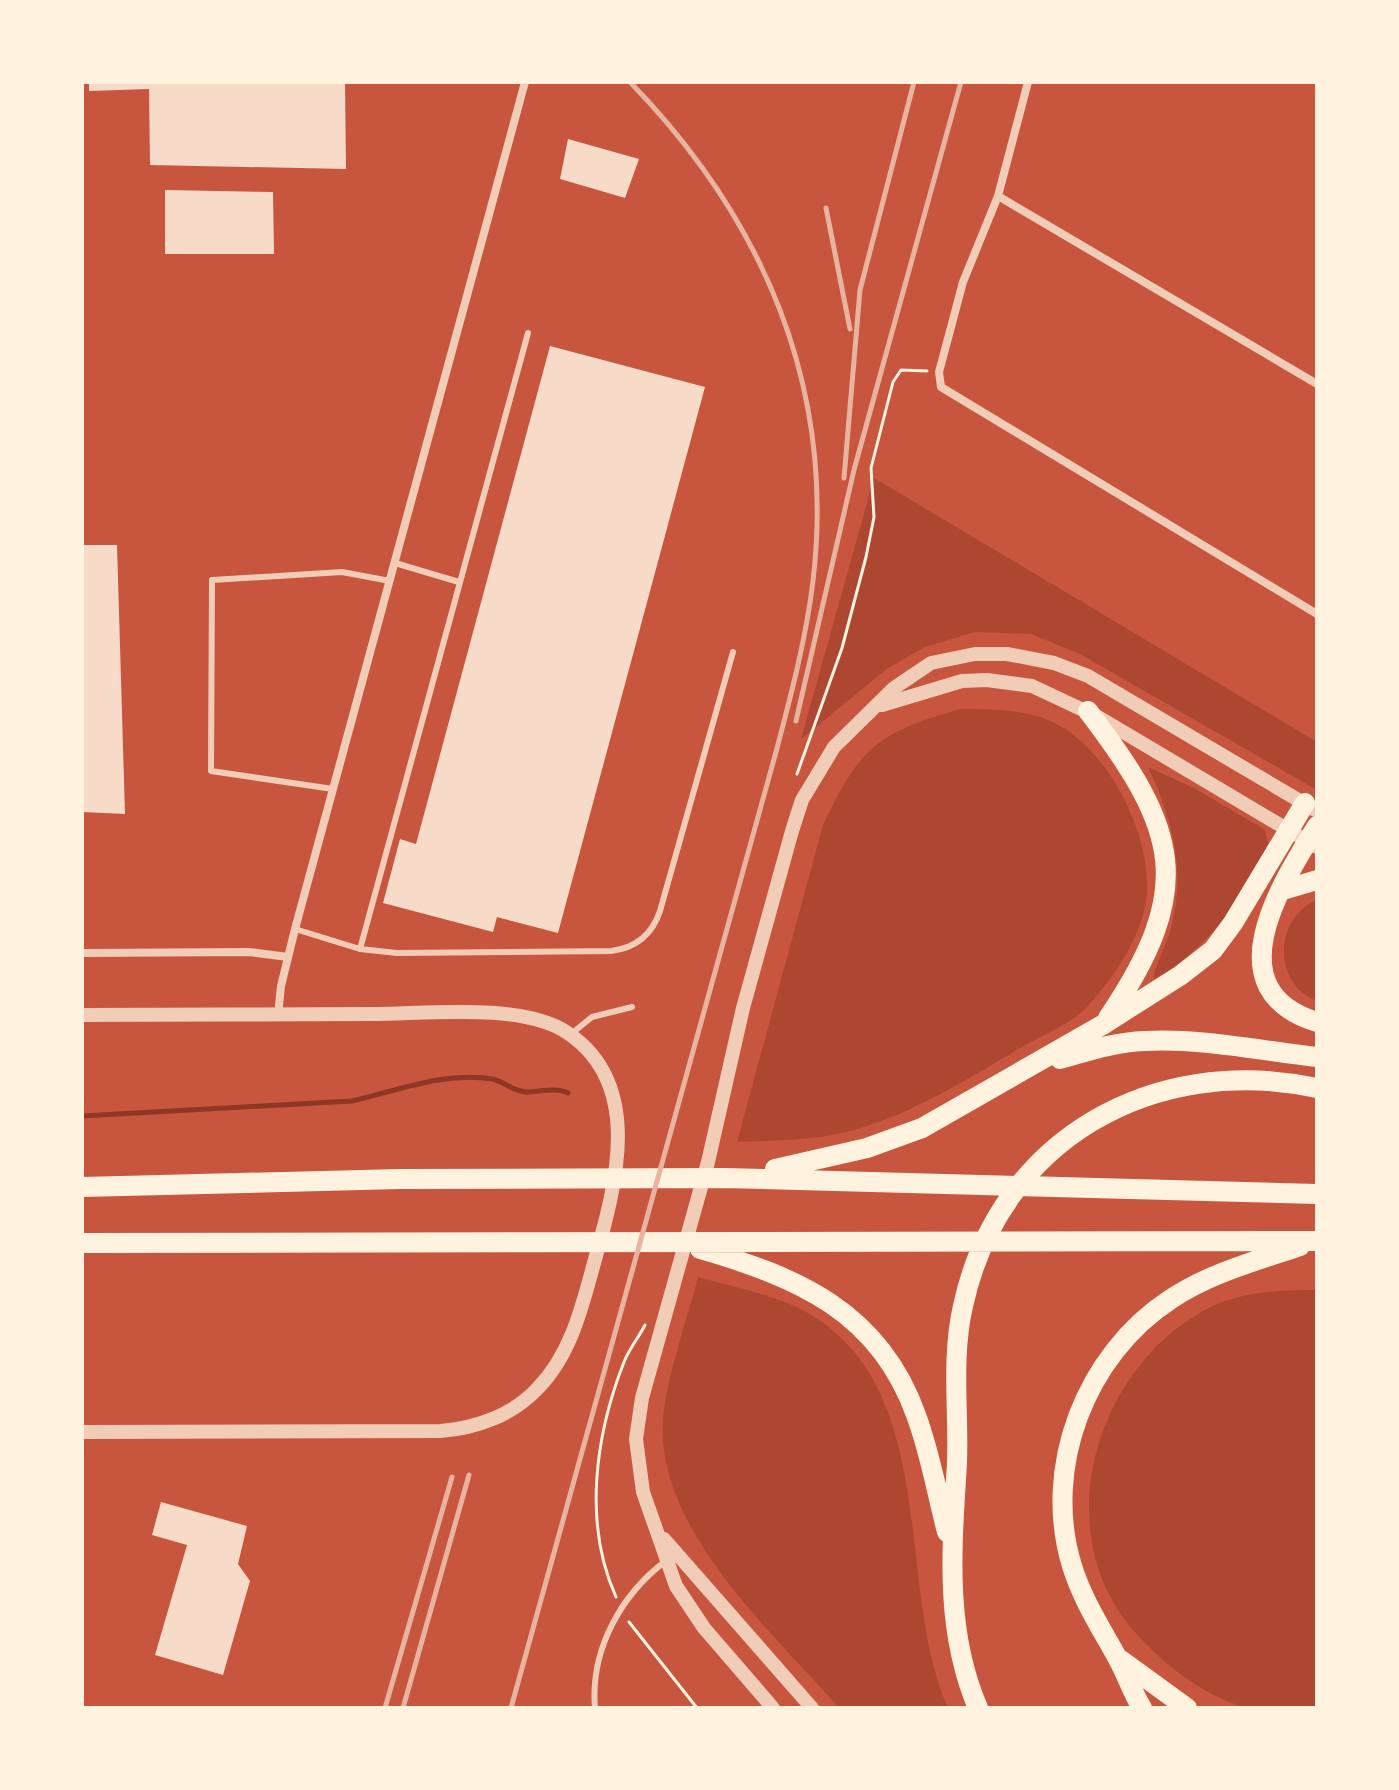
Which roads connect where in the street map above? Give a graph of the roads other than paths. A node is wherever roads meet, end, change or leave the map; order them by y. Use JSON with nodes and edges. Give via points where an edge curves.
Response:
{"nodes":[{"id":1,"x":525,"y":82,"type":"edge"},
{"id":2,"x":1028,"y":82,"type":"edge"},
{"id":3,"x":998,"y":196,"type":"junction"},
{"id":4,"x":528,"y":333,"type":"dead end"},
{"id":5,"x":1317,"y":384,"type":"edge"},
{"id":6,"x":395,"y":563,"type":"junction"},
{"id":7,"x":390,"y":581,"type":"junction"},
{"id":8,"x":459,"y":582,"type":"junction"},
{"id":9,"x":1317,"y":614,"type":"edge"},
{"id":10,"x":733,"y":652,"type":"dead end"},
{"id":11,"x":874,"y":707,"type":"junction"},
{"id":12,"x":1088,"y":711,"type":"junction"},
{"id":13,"x":333,"y":789,"type":"junction"},
{"id":14,"x":1311,"y":807,"type":"edge"},
{"id":15,"x":1289,"y":830,"type":"junction"},
{"id":16,"x":1314,"y":838,"type":"edge"},
{"id":17,"x":1317,"y":880,"type":"edge"},
{"id":18,"x":1283,"y":890,"type":"junction"},
{"id":19,"x":295,"y":929,"type":"junction"},
{"id":20,"x":360,"y":949,"type":"junction"},
{"id":21,"x":82,"y":953,"type":"edge"},
{"id":22,"x":288,"y":957,"type":"junction"},
{"id":23,"x":632,"y":1007,"type":"dead end"},
{"id":24,"x":82,"y":1015,"type":"edge"},
{"id":25,"x":278,"y":1015,"type":"junction"},
{"id":26,"x":1317,"y":1022,"type":"edge"},
{"id":27,"x":1104,"y":1024,"type":"junction"},
{"id":28,"x":570,"y":1035,"type":"junction"},
{"id":29,"x":1317,"y":1057,"type":"edge"},
{"id":30,"x":1003,"y":1082,"type":"junction"},
{"id":31,"x":1317,"y":1088,"type":"edge"},
{"id":32,"x":724,"y":1178,"type":"junction"},
{"id":33,"x":82,"y":1187,"type":"edge"},
{"id":34,"x":1317,"y":1194,"type":"edge"},
{"id":35,"x":1316,"y":1241,"type":"edge"},
{"id":36,"x":82,"y":1243,"type":"edge"},
{"id":37,"x":706,"y":1246,"type":"junction"},
{"id":38,"x":82,"y":1432,"type":"edge"},
{"id":39,"x":952,"y":1552,"type":"junction"},
{"id":40,"x":672,"y":1557,"type":"junction"},
{"id":41,"x":1118,"y":1658,"type":"junction"},
{"id":42,"x":595,"y":1708,"type":"edge"},
{"id":43,"x":773,"y":1708,"type":"edge"},
{"id":44,"x":812,"y":1708,"type":"edge"},
{"id":45,"x":978,"y":1708,"type":"edge"},
{"id":46,"x":1142,"y":1708,"type":"edge"},
{"id":47,"x":1187,"y":1708,"type":"edge"}],
"edges":[{"from":1,"to":6,"type":"street"},
{"from":2,"to":3,"type":"street"},
{"from":3,"to":5,"type":"street"},
{"from":3,"to":9,"type":"street","via":[[963,282],[939,372],[941,387]]},
{"from":4,"to":8,"type":"lane"},
{"from":6,"to":7,"type":"street"},
{"from":6,"to":8,"type":"lane"},
{"from":7,"to":13,"type":"street"},
{"from":7,"to":13,"type":"lane","via":[[342,572],[212,580],[211,771]]},
{"from":8,"to":20,"type":"lane"},
{"from":10,"to":20,"type":"lane","via":[[660,911],[644,938],[611,951]]},
{"from":11,"to":12,"type":"street","via":[[949,684],[987,680],[1032,686]]},
{"from":11,"to":14,"type":"street","via":[[931,663],[992,653],[1038,659],[1098,681]]},
{"from":11,"to":40,"type":"street","via":[[834,747],[802,800],[639,1412],[637,1465],[658,1533]]},
{"from":12,"to":15,"type":"street"},
{"from":12,"to":27,"type":"highway","via":[[1146,795],[1159,829],[1165,868],[1164,904],[1154,939]]},
{"from":13,"to":19,"type":"street"},
{"from":14,"to":15,"type":"highway"},
{"from":15,"to":16,"type":"street"},
{"from":15,"to":27,"type":"highway","via":[[1213,950]]},
{"from":16,"to":18,"type":"highway"},
{"from":17,"to":18,"type":"highway"},
{"from":18,"to":26,"type":"highway","via":[[1262,933],[1263,970],[1281,1001]]},
{"from":19,"to":20,"type":"lane"},
{"from":19,"to":22,"type":"street"},
{"from":21,"to":22,"type":"street","via":[[249,952]]},
{"from":22,"to":25,"type":"street"},
{"from":23,"to":28,"type":"lane","via":[[592,1017]]},
{"from":24,"to":25,"type":"street"},
{"from":25,"to":28,"type":"street","via":[[495,1015],[537,1020]]},
{"from":27,"to":30,"type":"highway"},
{"from":28,"to":38,"type":"street","via":[[606,1081],[617,1120],[619,1155],[575,1327],[548,1377],[523,1402],[492,1419],[441,1431]]},
{"from":29,"to":30,"type":"highway","via":[[1144,1041],[1061,1058]]},
{"from":30,"to":32,"type":"highway","via":[[889,1141]]},
{"from":31,"to":39,"type":"highway","via":[[1228,1079],[1157,1091],[1087,1124],[1014,1191],[981,1248],[960,1320]]},
{"from":32,"to":33,"type":"highway"},
{"from":32,"to":34,"type":"highway"},
{"from":35,"to":37,"type":"highway"},
{"from":35,"to":41,"type":"highway","via":[[1205,1280],[1156,1309],[1115,1351],[1078,1413],[1065,1470],[1065,1532],[1085,1602]]},
{"from":36,"to":37,"type":"highway"},
{"from":37,"to":39,"type":"highway","via":[[809,1288],[849,1315],[885,1355],[917,1415]]},
{"from":39,"to":45,"type":"highway","via":[[957,1639]]},
{"from":40,"to":42,"type":"lane","via":[[639,1584],[607,1631]]},
{"from":40,"to":43,"type":"street","via":[[676,1586],[690,1609]]},
{"from":40,"to":44,"type":"street"},
{"from":41,"to":46,"type":"highway"},
{"from":41,"to":47,"type":"highway"}]}
